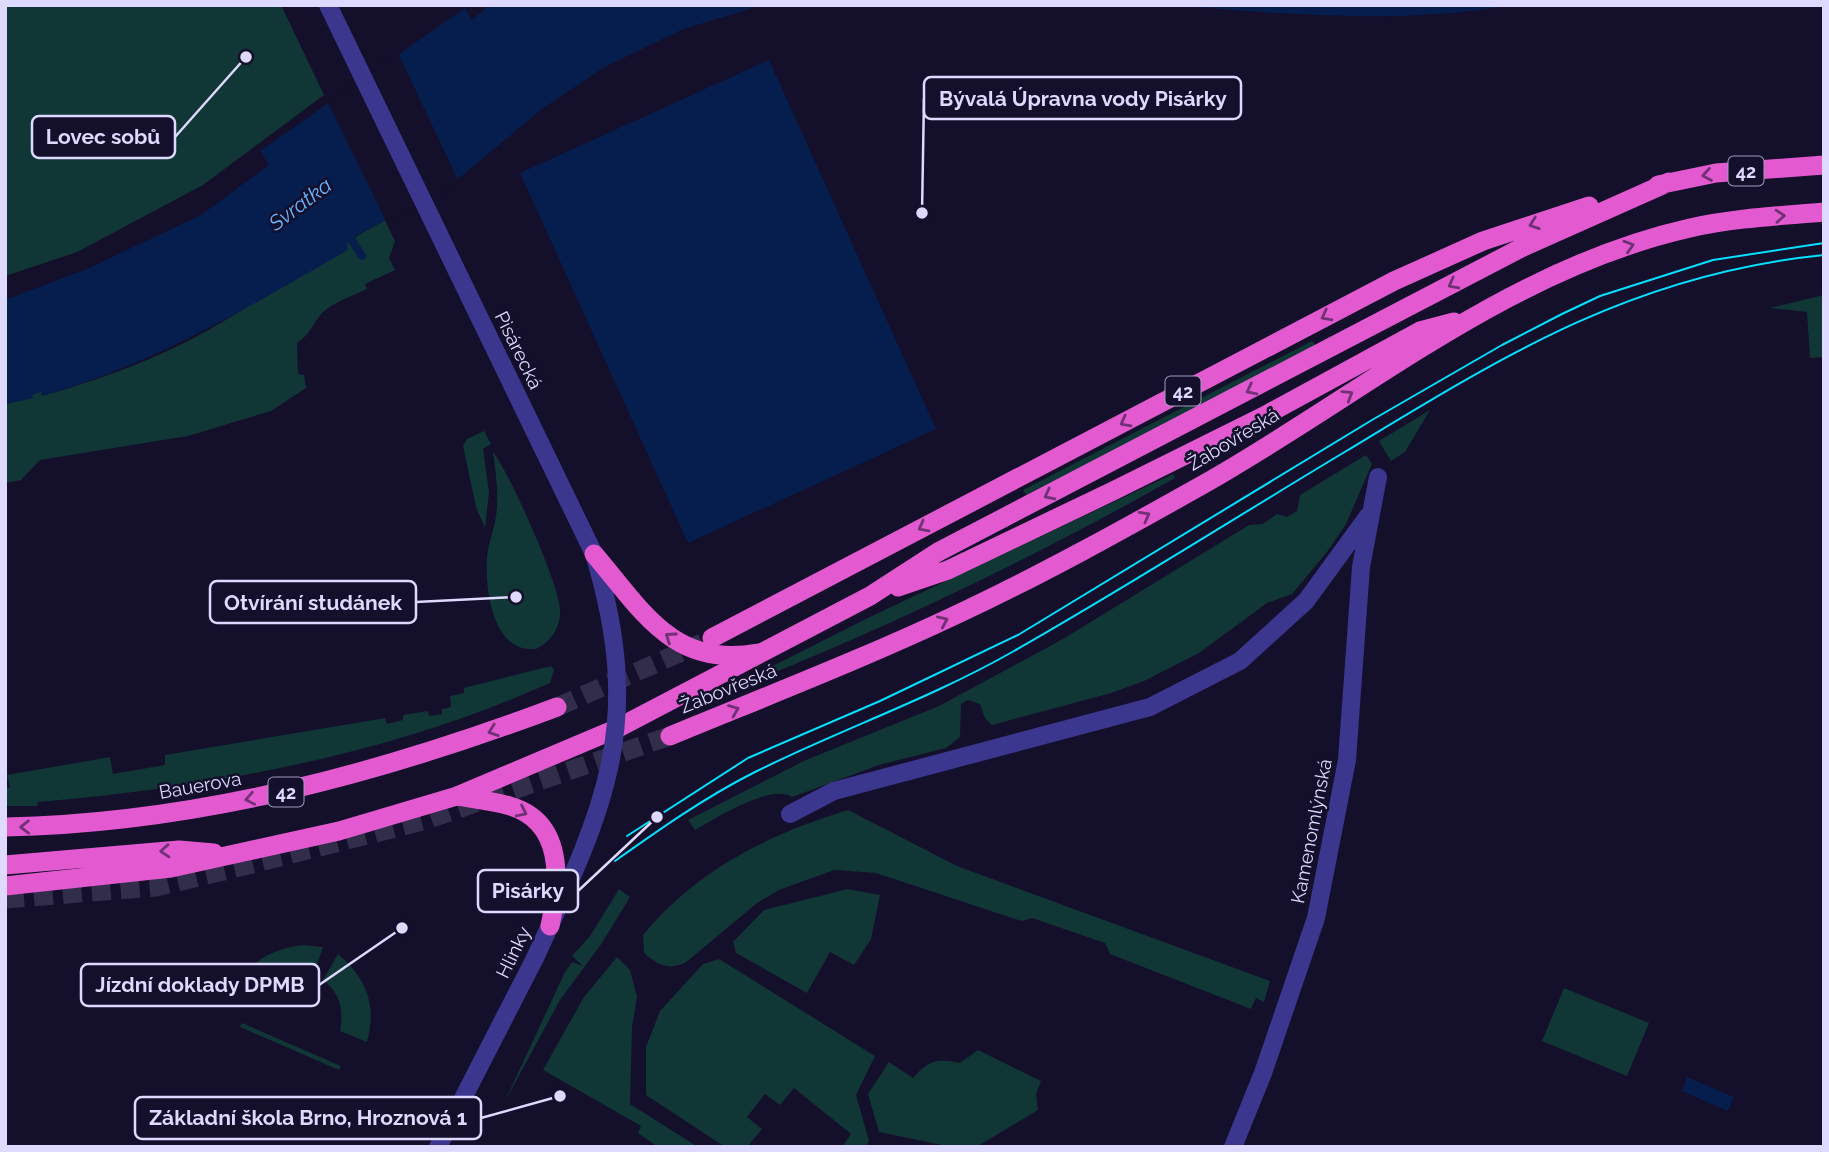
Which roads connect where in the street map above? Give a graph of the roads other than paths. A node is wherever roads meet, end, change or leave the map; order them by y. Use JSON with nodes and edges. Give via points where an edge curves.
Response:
{"nodes":[{"id":1,"x":328,"y":5,"type":"edge"},
{"id":2,"x":1824,"y":165,"type":"edge"},
{"id":3,"x":1669,"y":182,"type":"junction"},
{"id":4,"x":1824,"y":212,"type":"edge"},
{"id":5,"x":1472,"y":318,"type":"junction"},
{"id":6,"x":1378,"y":477,"type":"dead end"},
{"id":7,"x":1372,"y":510,"type":"junction"},
{"id":8,"x":594,"y":554,"type":"junction"},
{"id":9,"x":870,"y":596,"type":"junction"},
{"id":10,"x":712,"y":638,"type":"tunnel mouth"},
{"id":11,"x":758,"y":653,"type":"junction"},
{"id":12,"x":557,"y":707,"type":"tunnel mouth"},
{"id":13,"x":618,"y":728,"type":"junction"},
{"id":14,"x":670,"y":736,"type":"tunnel mouth"},
{"id":15,"x":457,"y":796,"type":"junction"},
{"id":16,"x":790,"y":814,"type":"dead end"},
{"id":17,"x":5,"y":827,"type":"edge"},
{"id":18,"x":233,"y":854,"type":"junction"},
{"id":19,"x":5,"y":865,"type":"edge"},
{"id":20,"x":5,"y":886,"type":"edge"},
{"id":21,"x":550,"y":926,"type":"junction"},
{"id":22,"x":438,"y":1147,"type":"edge"},
{"id":23,"x":1233,"y":1147,"type":"edge"}],
"edges":[{"from":1,"to":8,"type":"street","name":"Pisárecká"},
{"from":2,"to":3,"type":"highway","number":"42","one_way":true,"via":[[1716,173]]},
{"from":3,"to":9,"type":"highway","number":"42","one_way":true,"via":[[1521,248],[938,552]]},
{"from":3,"to":10,"type":"highway","number":"42","one_way":true,"via":[[1483,242],[1394,281]]},
{"from":5,"to":4,"type":"highway","name":"Žabovřeská","number":"42","one_way":true,"via":[[1609,252],[1745,218]]},
{"from":5,"to":9,"type":"highway","number":"42","via":[[1420,331],[1264,416],[1092,501],[948,570]]},
{"from":14,"to":5,"type":"highway","name":"Žabovřeská","number":"42","one_way":true,"via":[[962,612],[1087,548],[1207,482]]},
{"from":6,"to":7,"type":"street"},
{"from":7,"to":16,"type":"street","via":[[1306,601],[1240,662],[1150,707],[834,791]]},
{"from":7,"to":23,"type":"street","name":"Kamenomlýnská","via":[[1361,567],[1347,760],[1316,918]]},
{"from":11,"to":8,"type":"highway","one_way":true,"bridge":true,"via":[[715,657],[675,641],[640,611]]},
{"from":8,"to":13,"type":"street","name":"Pisárecká","bridge":true,"via":[[616,644]]},
{"from":9,"to":11,"type":"highway","number":"42"},
{"from":11,"to":13,"type":"highway","number":"42"},
{"from":12,"to":17,"type":"highway","name":"Bauerova","number":"42","one_way":true,"via":[[411,758],[268,796],[136,819]]},
{"from":13,"to":15,"type":"highway","bridge":true},
{"from":13,"to":21,"type":"street","name":"Hlinky","bridge":true,"via":[[598,814]]},
{"from":15,"to":18,"type":"highway","via":[[339,831]]},
{"from":15,"to":21,"type":"highway","one_way":true,"bridge":true,"via":[[510,806],[544,827],[557,868]]},
{"from":18,"to":19,"type":"highway","one_way":true,"via":[[179,850]]},
{"from":18,"to":20,"type":"highway","via":[[162,870]]},
{"from":21,"to":22,"type":"street","name":"Hlinky","bridge":true}]}
